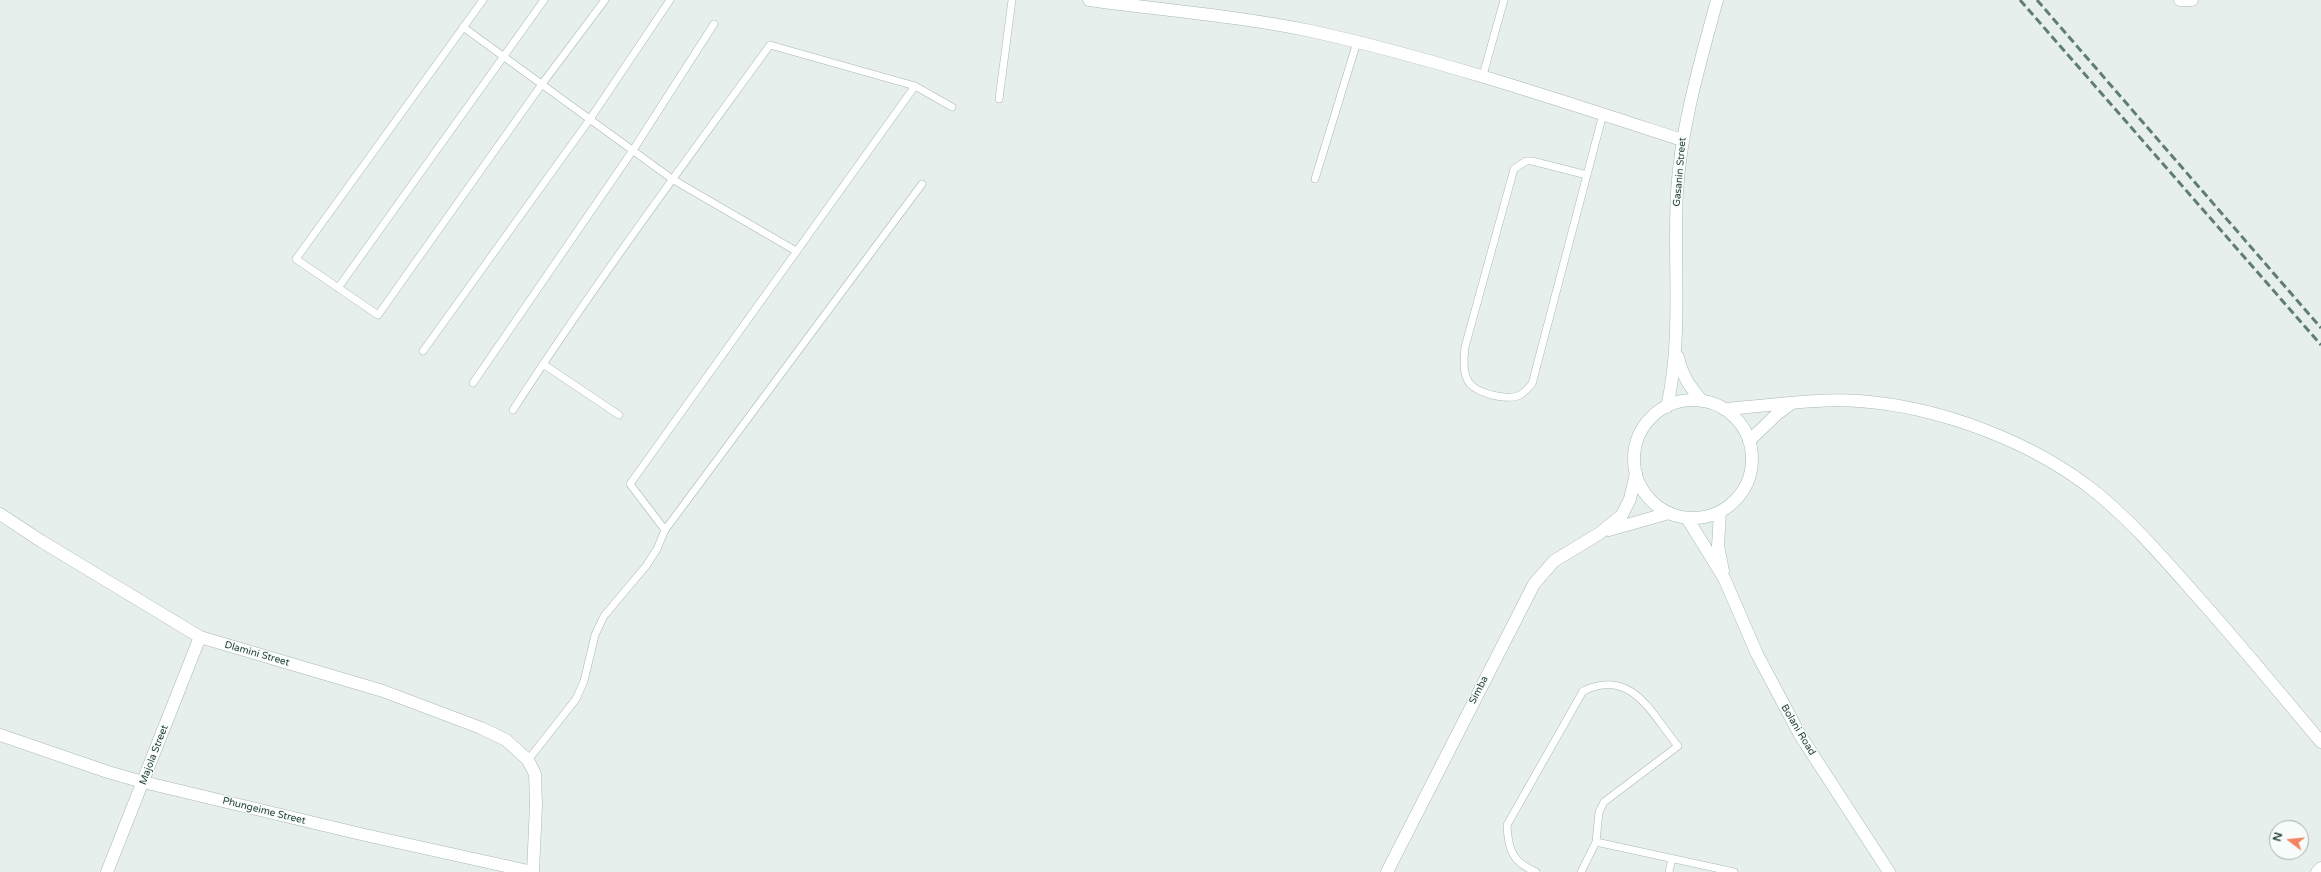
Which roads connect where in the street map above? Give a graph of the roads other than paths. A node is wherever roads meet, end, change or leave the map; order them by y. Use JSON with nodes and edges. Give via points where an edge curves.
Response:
{"nodes":[{"id":1,"x":483,"y":0,"type":"edge"},
{"id":2,"x":544,"y":0,"type":"edge"},
{"id":3,"x":604,"y":0,"type":"edge"},
{"id":4,"x":670,"y":0,"type":"edge"},
{"id":5,"x":1012,"y":0,"type":"edge"},
{"id":6,"x":1089,"y":0,"type":"edge"},
{"id":7,"x":1504,"y":0,"type":"edge"},
{"id":8,"x":1718,"y":0,"type":"edge"},
{"id":9,"x":2180,"y":0,"type":"edge"},
{"id":10,"x":2192,"y":0,"type":"edge"},
{"id":11,"x":714,"y":24,"type":"dead end"},
{"id":12,"x":463,"y":27,"type":"junction"},
{"id":13,"x":1357,"y":42,"type":"junction"},
{"id":14,"x":503,"y":56,"type":"junction"},
{"id":15,"x":1483,"y":75,"type":"junction"},
{"id":16,"x":542,"y":84,"type":"junction"},
{"id":17,"x":915,"y":86,"type":"junction"},
{"id":18,"x":999,"y":99,"type":"dead end"},
{"id":19,"x":952,"y":107,"type":"dead end"},
{"id":20,"x":1603,"y":114,"type":"junction"},
{"id":21,"x":590,"y":119,"type":"junction"},
{"id":22,"x":1682,"y":140,"type":"junction"},
{"id":23,"x":633,"y":150,"type":"junction"},
{"id":24,"x":1587,"y":175,"type":"junction"},
{"id":25,"x":672,"y":179,"type":"junction"},
{"id":26,"x":1315,"y":179,"type":"dead end"},
{"id":27,"x":922,"y":184,"type":"dead end"},
{"id":28,"x":796,"y":252,"type":"junction"},
{"id":29,"x":338,"y":288,"type":"junction"},
{"id":30,"x":1677,"y":348,"type":"junction"},
{"id":31,"x":424,"y":351,"type":"dead end"},
{"id":32,"x":543,"y":364,"type":"junction"},
{"id":33,"x":473,"y":382,"type":"dead end"},
{"id":34,"x":1702,"y":401,"type":"junction"},
{"id":35,"x":1793,"y":402,"type":"junction"},
{"id":36,"x":1667,"y":407,"type":"junction"},
{"id":37,"x":1724,"y":409,"type":"junction"},
{"id":38,"x":513,"y":410,"type":"dead end"},
{"id":39,"x":619,"y":415,"type":"dead end"},
{"id":40,"x":1748,"y":441,"type":"junction"},
{"id":41,"x":1636,"y":473,"type":"junction"},
{"id":42,"x":1720,"y":512,"type":"junction"},
{"id":43,"x":1669,"y":513,"type":"junction"},
{"id":44,"x":0,"y":514,"type":"edge"},
{"id":45,"x":1687,"y":518,"type":"junction"},
{"id":46,"x":665,"y":530,"type":"junction"},
{"id":47,"x":1600,"y":533,"type":"junction"},
{"id":48,"x":1724,"y":578,"type":"junction"},
{"id":49,"x":200,"y":637,"type":"junction"},
{"id":50,"x":0,"y":735,"type":"edge"},
{"id":51,"x":2321,"y":742,"type":"edge"},
{"id":52,"x":528,"y":760,"type":"junction"},
{"id":53,"x":143,"y":782,"type":"junction"},
{"id":54,"x":1596,"y":842,"type":"junction"},
{"id":55,"x":1672,"y":858,"type":"junction"},
{"id":56,"x":2321,"y":868,"type":"edge"},
{"id":57,"x":107,"y":872,"type":"edge"},
{"id":58,"x":533,"y":872,"type":"edge"},
{"id":59,"x":1387,"y":872,"type":"edge"},
{"id":60,"x":1536,"y":872,"type":"edge"},
{"id":61,"x":1581,"y":872,"type":"edge"},
{"id":62,"x":1669,"y":872,"type":"edge"},
{"id":63,"x":1734,"y":872,"type":"edge"},
{"id":64,"x":1889,"y":872,"type":"edge"},
{"id":65,"x":2317,"y":872,"type":"edge"}],
"edges":[{"from":1,"to":12,"type":"lane"},
{"from":2,"to":14,"type":"lane"},
{"from":3,"to":16,"type":"lane"},
{"from":4,"to":21,"type":"lane"},
{"from":5,"to":18,"type":"lane"},
{"from":6,"to":13,"type":"street","via":[[1293,29]]},
{"from":7,"to":15,"type":"lane"},
{"from":8,"to":22,"type":"street","name":"Gasanin Street"},
{"from":9,"to":10,"type":"street"},
{"from":11,"to":23,"type":"lane"},
{"from":12,"to":14,"type":"lane"},
{"from":12,"to":29,"type":"lane","via":[[296,259]]},
{"from":13,"to":15,"type":"street"},
{"from":13,"to":26,"type":"lane"},
{"from":14,"to":16,"type":"lane"},
{"from":14,"to":29,"type":"lane"},
{"from":15,"to":20,"type":"street"},
{"from":16,"to":21,"type":"lane"},
{"from":16,"to":29,"type":"lane","via":[[378,315]]},
{"from":17,"to":19,"type":"lane"},
{"from":17,"to":25,"type":"lane","via":[[770,45]]},
{"from":17,"to":28,"type":"lane"},
{"from":20,"to":22,"type":"street"},
{"from":20,"to":24,"type":"lane"},
{"from":21,"to":23,"type":"lane"},
{"from":21,"to":31,"type":"lane"},
{"from":22,"to":30,"type":"street","name":"Gasanin Street","via":[[1676,238]]},
{"from":23,"to":25,"type":"lane"},
{"from":23,"to":33,"type":"lane"},
{"from":24,"to":24,"type":"lane","via":[[1532,161],[1526,161],[1514,169],[1465,347],[1466,374],[1470,384],[1480,390],[1508,398],[1520,394],[1532,384]]},
{"from":25,"to":28,"type":"lane"},
{"from":25,"to":32,"type":"lane"},
{"from":27,"to":46,"type":"lane"},
{"from":28,"to":46,"type":"lane","via":[[630,484]]},
{"from":30,"to":34,"type":"street","name":"Gasanin Street","via":[[1681,371],[1689,386]]},
{"from":30,"to":36,"type":"street","name":"Gasanin Street"},
{"from":32,"to":38,"type":"lane"},
{"from":32,"to":39,"type":"lane"},
{"from":34,"to":36,"type":"street","via":[[1684,401]]},
{"from":34,"to":37,"type":"street"},
{"from":35,"to":37,"type":"street"},
{"from":35,"to":40,"type":"street"},
{"from":35,"to":51,"type":"street","via":[[1860,401],[1942,416],[1985,430],[2059,468],[2097,493],[2131,522]]},
{"from":36,"to":41,"type":"street","via":[[1652,417],[1642,432],[1635,449]]},
{"from":37,"to":40,"type":"street","via":[[1737,420]]},
{"from":40,"to":42,"type":"street","via":[[1752,457],[1748,479],[1737,498]]},
{"from":41,"to":43,"type":"street","via":[[1650,499]]},
{"from":41,"to":47,"type":"street","via":[[1630,499],[1622,515]]},
{"from":42,"to":45,"type":"street","via":[[1704,517]]},
{"from":42,"to":48,"type":"street","name":"Bolani Road","via":[[1718,546]]},
{"from":43,"to":45,"type":"street"},
{"from":43,"to":47,"type":"street","via":[[1637,520]]},
{"from":44,"to":49,"type":"street","name":"Dlamini Street"},
{"from":45,"to":48,"type":"street","name":"Bolani Road"},
{"from":46,"to":52,"type":"lane","via":[[657,550],[646,566],[604,616],[595,635],[584,680],[576,699]]},
{"from":47,"to":59,"type":"street","name":"Simba","via":[[1554,561],[1534,584]]},
{"from":48,"to":64,"type":"street","name":"Bolani Road","via":[[1756,654],[1800,735]]},
{"from":49,"to":52,"type":"street","name":"Dlamini Street","via":[[412,702],[506,740]]},
{"from":49,"to":53,"type":"street","name":"Majola Street"},
{"from":50,"to":53,"type":"street","name":"Phungeime Street"},
{"from":52,"to":58,"type":"street","via":[[536,782]]},
{"from":53,"to":57,"type":"street","name":"Majola Street"},
{"from":53,"to":58,"type":"street","name":"Phungeime Street"},
{"from":54,"to":55,"type":"lane"},
{"from":54,"to":60,"type":"lane","via":[[1599,812],[1604,802],[1678,746],[1634,693],[1619,684],[1597,684],[1582,691],[1507,825],[1508,845],[1515,858],[1526,868]]},
{"from":54,"to":61,"type":"lane"},
{"from":55,"to":62,"type":"lane"},
{"from":55,"to":63,"type":"lane"},
{"from":56,"to":65,"type":"street"}]}
